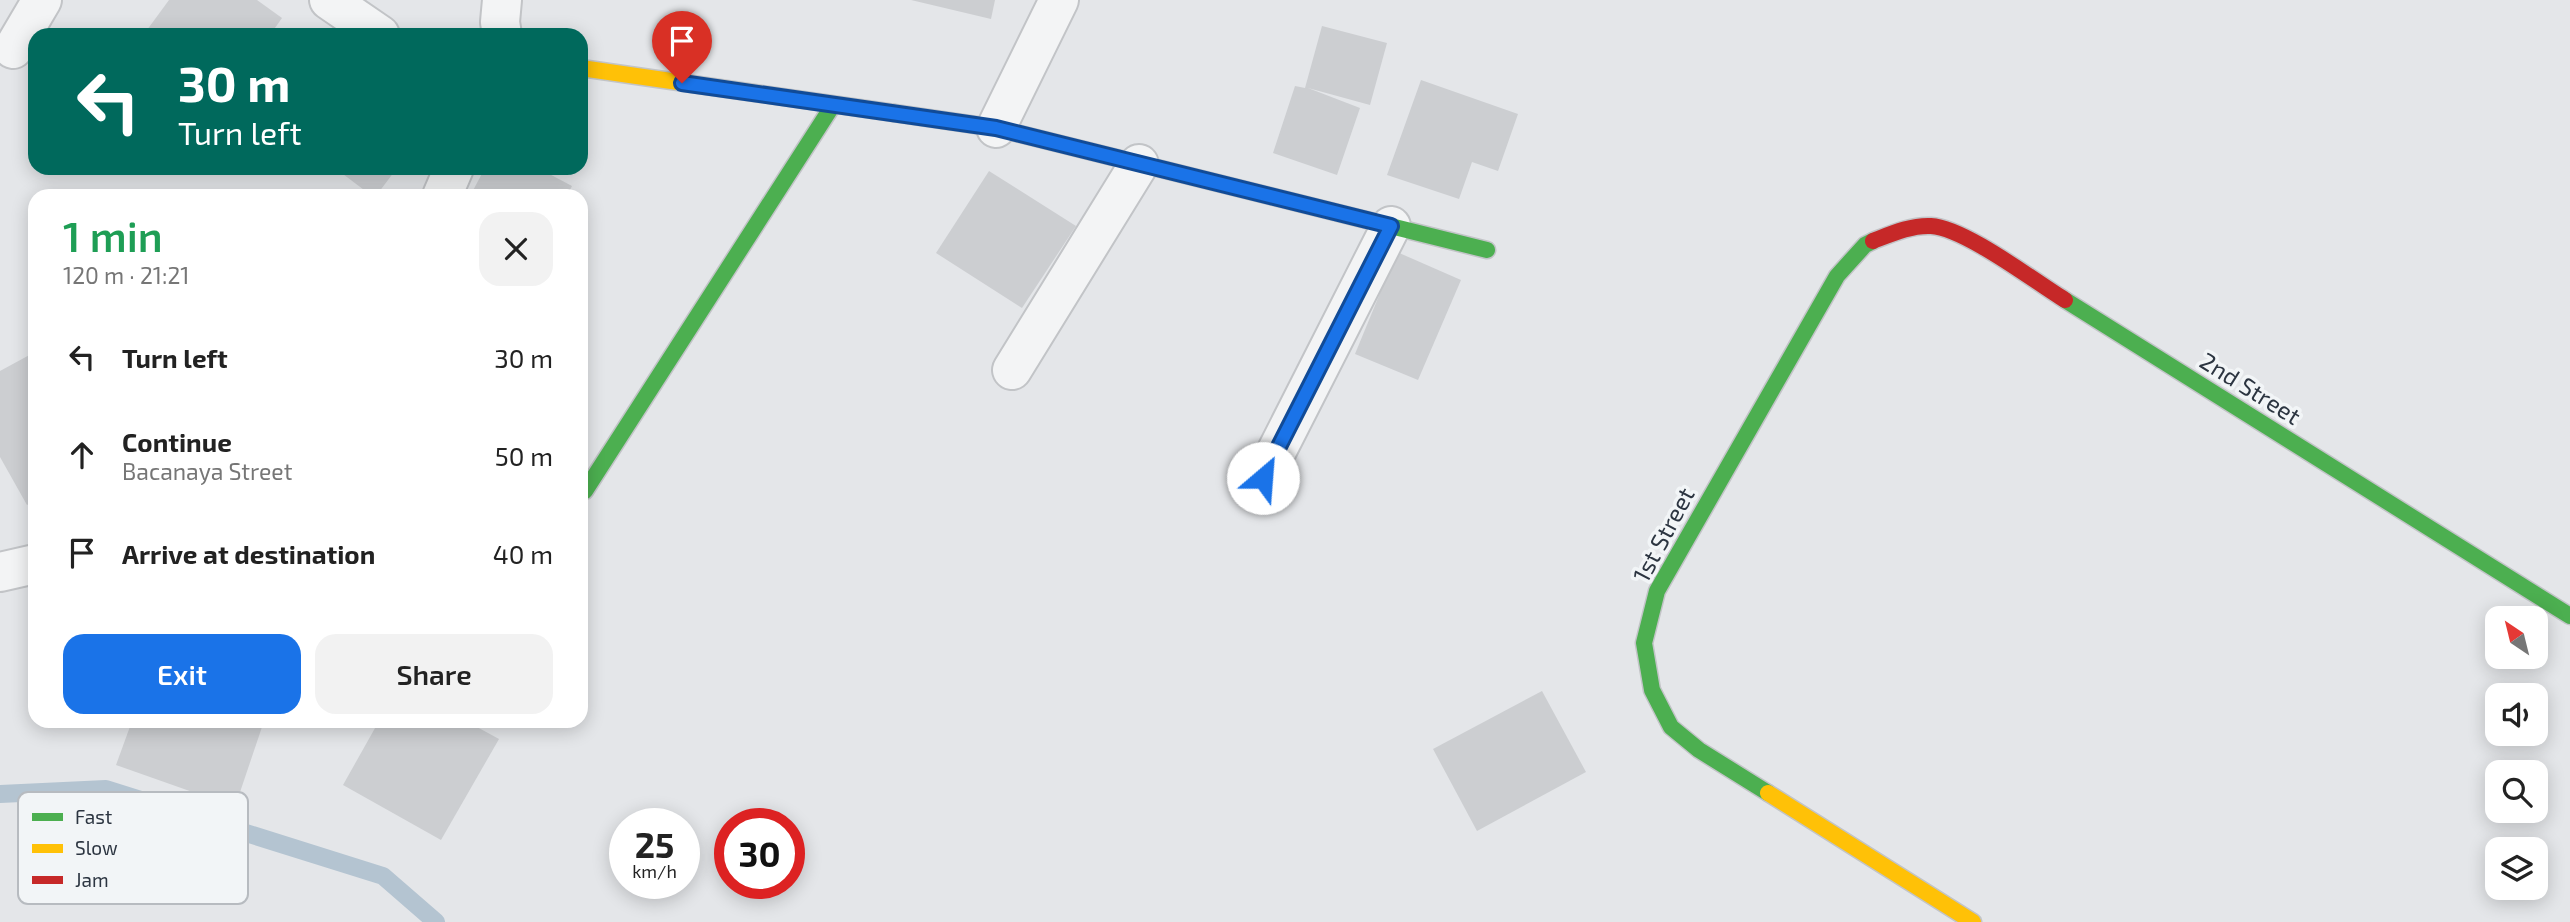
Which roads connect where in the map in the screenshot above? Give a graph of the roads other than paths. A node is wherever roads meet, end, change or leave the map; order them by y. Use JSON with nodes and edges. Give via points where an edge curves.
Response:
{"nodes":[{"id":1,"x":42,"y":0,"type":"edge"},
{"id":2,"x":329,"y":0,"type":"edge"},
{"id":3,"x":502,"y":0,"type":"edge"},
{"id":4,"x":1059,"y":0,"type":"edge"},
{"id":5,"x":370,"y":28,"type":"edge"},
{"id":6,"x":501,"y":28,"type":"edge"},
{"id":7,"x":13,"y":49,"type":"dead end"},
{"id":8,"x":588,"y":69,"type":"edge"},
{"id":9,"x":833,"y":105,"type":"junction"},
{"id":10,"x":996,"y":128,"type":"junction"},
{"id":11,"x":1139,"y":164,"type":"junction"},
{"id":12,"x":1391,"y":226,"type":"junction"},
{"id":13,"x":1898,"y":231,"type":"joint"},
{"id":14,"x":1487,"y":250,"type":"dead end"},
{"id":15,"x":1012,"y":370,"type":"dead end"},
{"id":16,"x":1263,"y":478,"type":"dead end"},
{"id":17,"x":588,"y":486,"type":"edge"},
{"id":18,"x":28,"y":566,"type":"edge"},
{"id":19,"x":0,"y":572,"type":"edge"},
{"id":20,"x":2570,"y":616,"type":"edge"},
{"id":21,"x":1973,"y":922,"type":"edge"}],
"edges":[{"from":1,"to":7,"type":"street"},
{"from":2,"to":5,"type":"street"},
{"from":3,"to":6,"type":"street"},
{"from":4,"to":10,"type":"street"},
{"from":8,"to":9,"type":"street"},
{"from":9,"to":10,"type":"street"},
{"from":9,"to":17,"type":"street"},
{"from":10,"to":11,"type":"street"},
{"from":11,"to":12,"type":"street"},
{"from":11,"to":15,"type":"street"},
{"from":12,"to":14,"type":"street"},
{"from":12,"to":16,"type":"street"},
{"from":13,"to":20,"type":"street","name":"2nd Street","via":[[1932,226],[1966,238]]},
{"from":13,"to":21,"type":"street","name":"1st Street","via":[[1865,245],[1837,276],[1657,592],[1644,643],[1652,690],[1671,727],[1699,750]]},
{"from":18,"to":19,"type":"street"}]}
